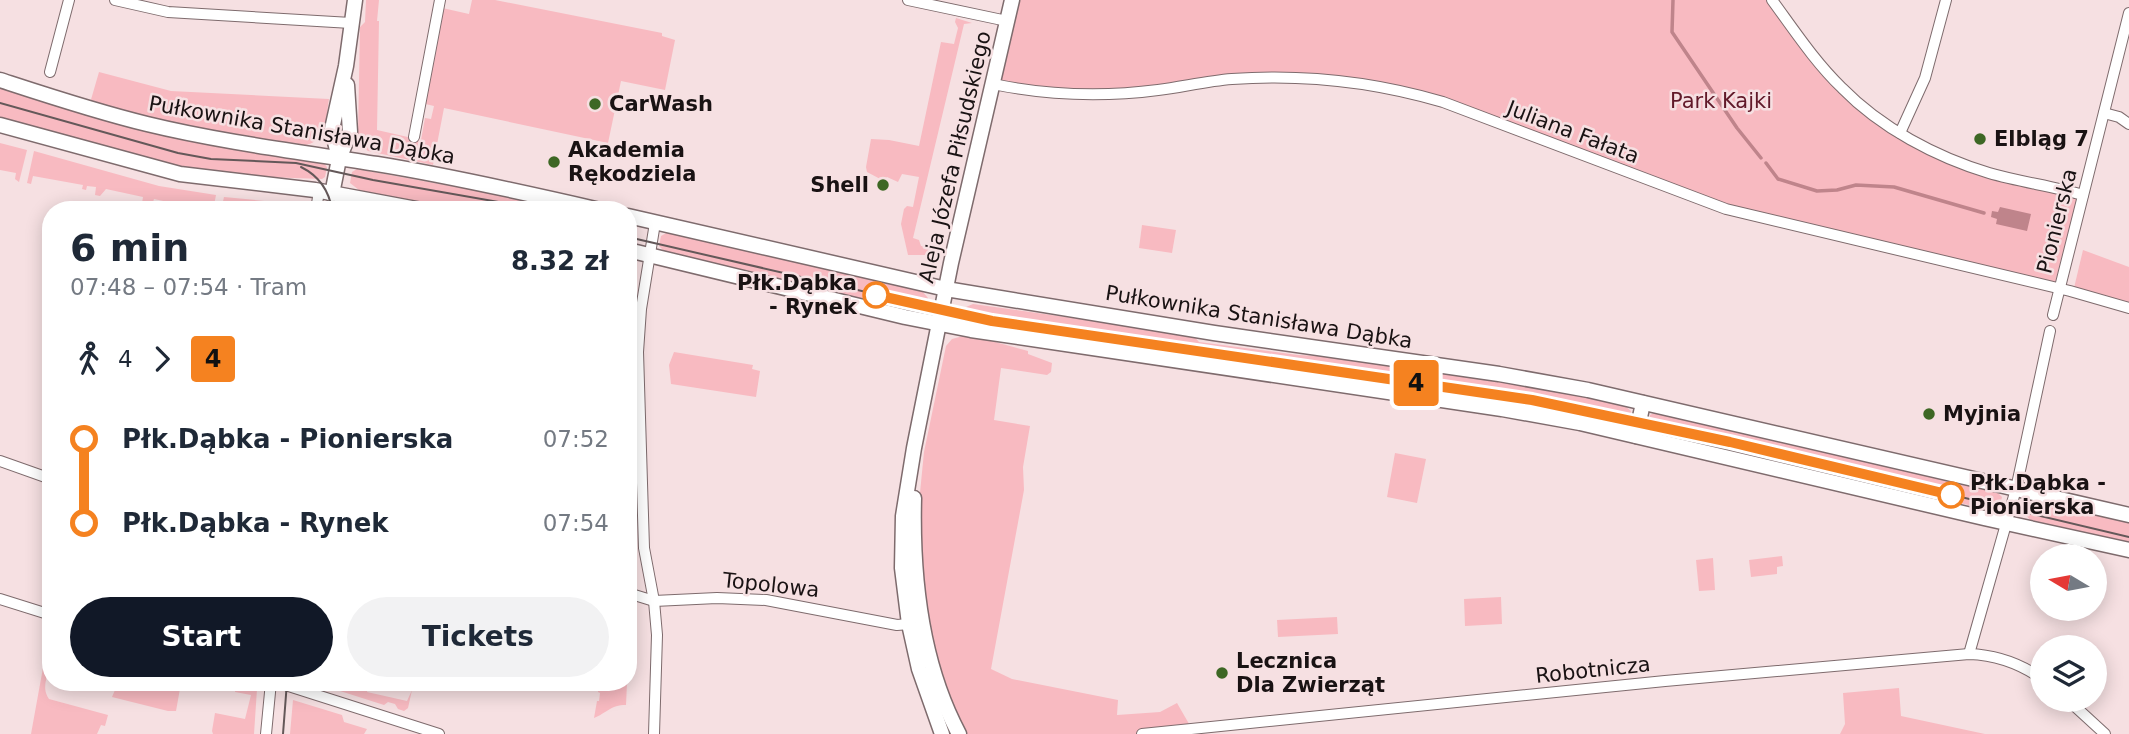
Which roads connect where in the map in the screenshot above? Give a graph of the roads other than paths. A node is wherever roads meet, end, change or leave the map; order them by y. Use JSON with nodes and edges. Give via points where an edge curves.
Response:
{"nodes":[{"id":1,"x":69,"y":0,"type":"edge"},
{"id":2,"x":115,"y":0,"type":"edge"},
{"id":3,"x":355,"y":0,"type":"edge"},
{"id":4,"x":440,"y":0,"type":"edge"},
{"id":5,"x":908,"y":0,"type":"edge"},
{"id":6,"x":1012,"y":0,"type":"edge"},
{"id":7,"x":1772,"y":0,"type":"edge"},
{"id":8,"x":1946,"y":0,"type":"edge"},
{"id":9,"x":2129,"y":13,"type":"edge"},
{"id":10,"x":1007,"y":21,"type":"junction"},
{"id":11,"x":351,"y":23,"type":"junction"},
{"id":12,"x":50,"y":72,"type":"dead end"},
{"id":13,"x":0,"y":80,"type":"edge"},
{"id":14,"x":993,"y":84,"type":"junction"},
{"id":15,"x":2104,"y":113,"type":"junction"},
{"id":16,"x":2129,"y":124,"type":"edge"},
{"id":17,"x":0,"y":125,"type":"edge"},
{"id":18,"x":1900,"y":133,"type":"junction"},
{"id":19,"x":414,"y":137,"type":"dead end"},
{"id":20,"x":339,"y":159,"type":"junction"},
{"id":21,"x":326,"y":192,"type":"junction"},
{"id":22,"x":2083,"y":195,"type":"junction"},
{"id":23,"x":321,"y":201,"type":"edge"},
{"id":24,"x":374,"y":201,"type":"edge"},
{"id":25,"x":559,"y":201,"type":"edge"},
{"id":26,"x":637,"y":218,"type":"edge"},
{"id":27,"x":655,"y":223,"type":"junction"},
{"id":28,"x":637,"y":252,"type":"edge"},
{"id":29,"x":649,"y":255,"type":"junction"},
{"id":30,"x":946,"y":289,"type":"junction"},
{"id":31,"x":2059,"y":289,"type":"junction"},
{"id":32,"x":2129,"y":308,"type":"edge"},
{"id":33,"x":2053,"y":316,"type":"dead end"},
{"id":34,"x":939,"y":324,"type":"junction"},
{"id":35,"x":2050,"y":331,"type":"dead end"},
{"id":36,"x":1643,"y":403,"type":"junction"},
{"id":37,"x":1636,"y":436,"type":"junction"},
{"id":38,"x":914,"y":448,"type":"junction"},
{"id":39,"x":0,"y":461,"type":"edge"},
{"id":40,"x":42,"y":476,"type":"edge"},
{"id":41,"x":2016,"y":489,"type":"junction"},
{"id":42,"x":2129,"y":515,"type":"edge"},
{"id":43,"x":2006,"y":523,"type":"junction"},
{"id":44,"x":2129,"y":550,"type":"edge"},
{"id":45,"x":637,"y":596,"type":"edge"},
{"id":46,"x":0,"y":599,"type":"edge"},
{"id":47,"x":654,"y":601,"type":"junction"},
{"id":48,"x":42,"y":612,"type":"edge"},
{"id":49,"x":909,"y":624,"type":"junction"},
{"id":50,"x":1969,"y":654,"type":"junction"},
{"id":51,"x":2030,"y":671,"type":"edge"},
{"id":52,"x":272,"y":691,"type":"edge"},
{"id":53,"x":302,"y":691,"type":"edge"},
{"id":54,"x":2081,"y":712,"type":"edge"},
{"id":55,"x":1192,"y":732,"type":"edge"},
{"id":56,"x":266,"y":734,"type":"edge"},
{"id":57,"x":439,"y":734,"type":"edge"},
{"id":58,"x":654,"y":734,"type":"edge"},
{"id":59,"x":942,"y":734,"type":"edge"},
{"id":60,"x":959,"y":734,"type":"edge"},
{"id":61,"x":1143,"y":734,"type":"edge"},
{"id":62,"x":2105,"y":734,"type":"edge"}],
"edges":[{"from":1,"to":12,"type":"street"},
{"from":2,"to":11,"type":"street","via":[[168,12]]},
{"from":3,"to":11,"type":"street"},
{"from":4,"to":19,"type":"street"},
{"from":5,"to":10,"type":"street"},
{"from":6,"to":10,"type":"street","name":"Aleja Józefa Piłsudskiego"},
{"from":7,"to":18,"type":"street","via":[[1843,89]]},
{"from":8,"to":18,"type":"street","via":[[1925,78]]},
{"from":9,"to":15,"type":"street","name":"Pionierska"},
{"from":10,"to":14,"type":"street","name":"Aleja Józefa Piłsudskiego"},
{"from":11,"to":20,"type":"street","via":[[332,129]]},
{"from":13,"to":20,"type":"street","name":"Pułkownika Stanisława Dąbka","via":[[148,125]]},
{"from":14,"to":30,"type":"street","name":"Aleja Józefa Piłsudskiego"},
{"from":14,"to":31,"type":"street","name":"Juliana Fałata","via":[[1090,93],[1262,78],[1412,93],[1726,209]]},
{"from":15,"to":16,"type":"street"},
{"from":15,"to":22,"type":"street","name":"Pionierska"},
{"from":17,"to":21,"type":"street","via":[[180,174]]},
{"from":18,"to":22,"type":"street","via":[[1990,173]]},
{"from":20,"to":21,"type":"street"},
{"from":20,"to":25,"type":"street","name":"Pułkownika Stanisława Dąbka"},
{"from":21,"to":23,"type":"street"},
{"from":21,"to":24,"type":"street"},
{"from":22,"to":31,"type":"street","name":"Pionierska"},
{"from":26,"to":27,"type":"street","name":"Pułkownika Stanisława Dąbka"},
{"from":27,"to":29,"type":"street"},
{"from":27,"to":30,"type":"street","name":"Pułkownika Stanisława Dąbka"},
{"from":28,"to":29,"type":"street"},
{"from":29,"to":34,"type":"street"},
{"from":29,"to":47,"type":"street","via":[[638,352],[644,548]]},
{"from":30,"to":34,"type":"street","name":"Aleja Józefa Piłsudskiego"},
{"from":30,"to":36,"type":"street","name":"Pułkownika Stanisława Dąbka","via":[[1499,374]]},
{"from":31,"to":32,"type":"street","name":"Juliana Fałata"},
{"from":31,"to":33,"type":"street","name":"Pionierska"},
{"from":34,"to":37,"type":"street","via":[[1502,409]]},
{"from":34,"to":38,"type":"street","name":"Aleja Józefa Piłsudskiego"},
{"from":35,"to":41,"type":"street"},
{"from":36,"to":37,"type":"street"},
{"from":36,"to":41,"type":"street","name":"Pułkownika Stanisława Dąbka"},
{"from":37,"to":43,"type":"street"},
{"from":38,"to":49,"type":"street","name":"Aleja Józefa Piłsudskiego","via":[[901,549]]},
{"from":38,"to":60,"type":"street","name":"Aleja Józefa Piłsudskiego","via":[[913,552],[918,594],[936,676]]},
{"from":39,"to":40,"type":"street"},
{"from":41,"to":42,"type":"street","name":"Pułkownika Stanisława Dąbka"},
{"from":41,"to":43,"type":"street"},
{"from":43,"to":44,"type":"street"},
{"from":43,"to":50,"type":"street"},
{"from":45,"to":47,"type":"street","name":"Topolowa"},
{"from":46,"to":48,"type":"street"},
{"from":47,"to":49,"type":"street","name":"Topolowa","via":[[766,600]]},
{"from":47,"to":58,"type":"street"},
{"from":49,"to":59,"type":"street","name":"Aleja Józefa Piłsudskiego","via":[[919,670]]},
{"from":50,"to":51,"type":"street","name":"Robotnicza","via":[[2002,659]]},
{"from":50,"to":55,"type":"street","name":"Robotnicza"},
{"from":52,"to":56,"type":"street"},
{"from":53,"to":57,"type":"street"},
{"from":54,"to":62,"type":"street"},
{"from":55,"to":61,"type":"street","name":"Robotnicza"}]}
